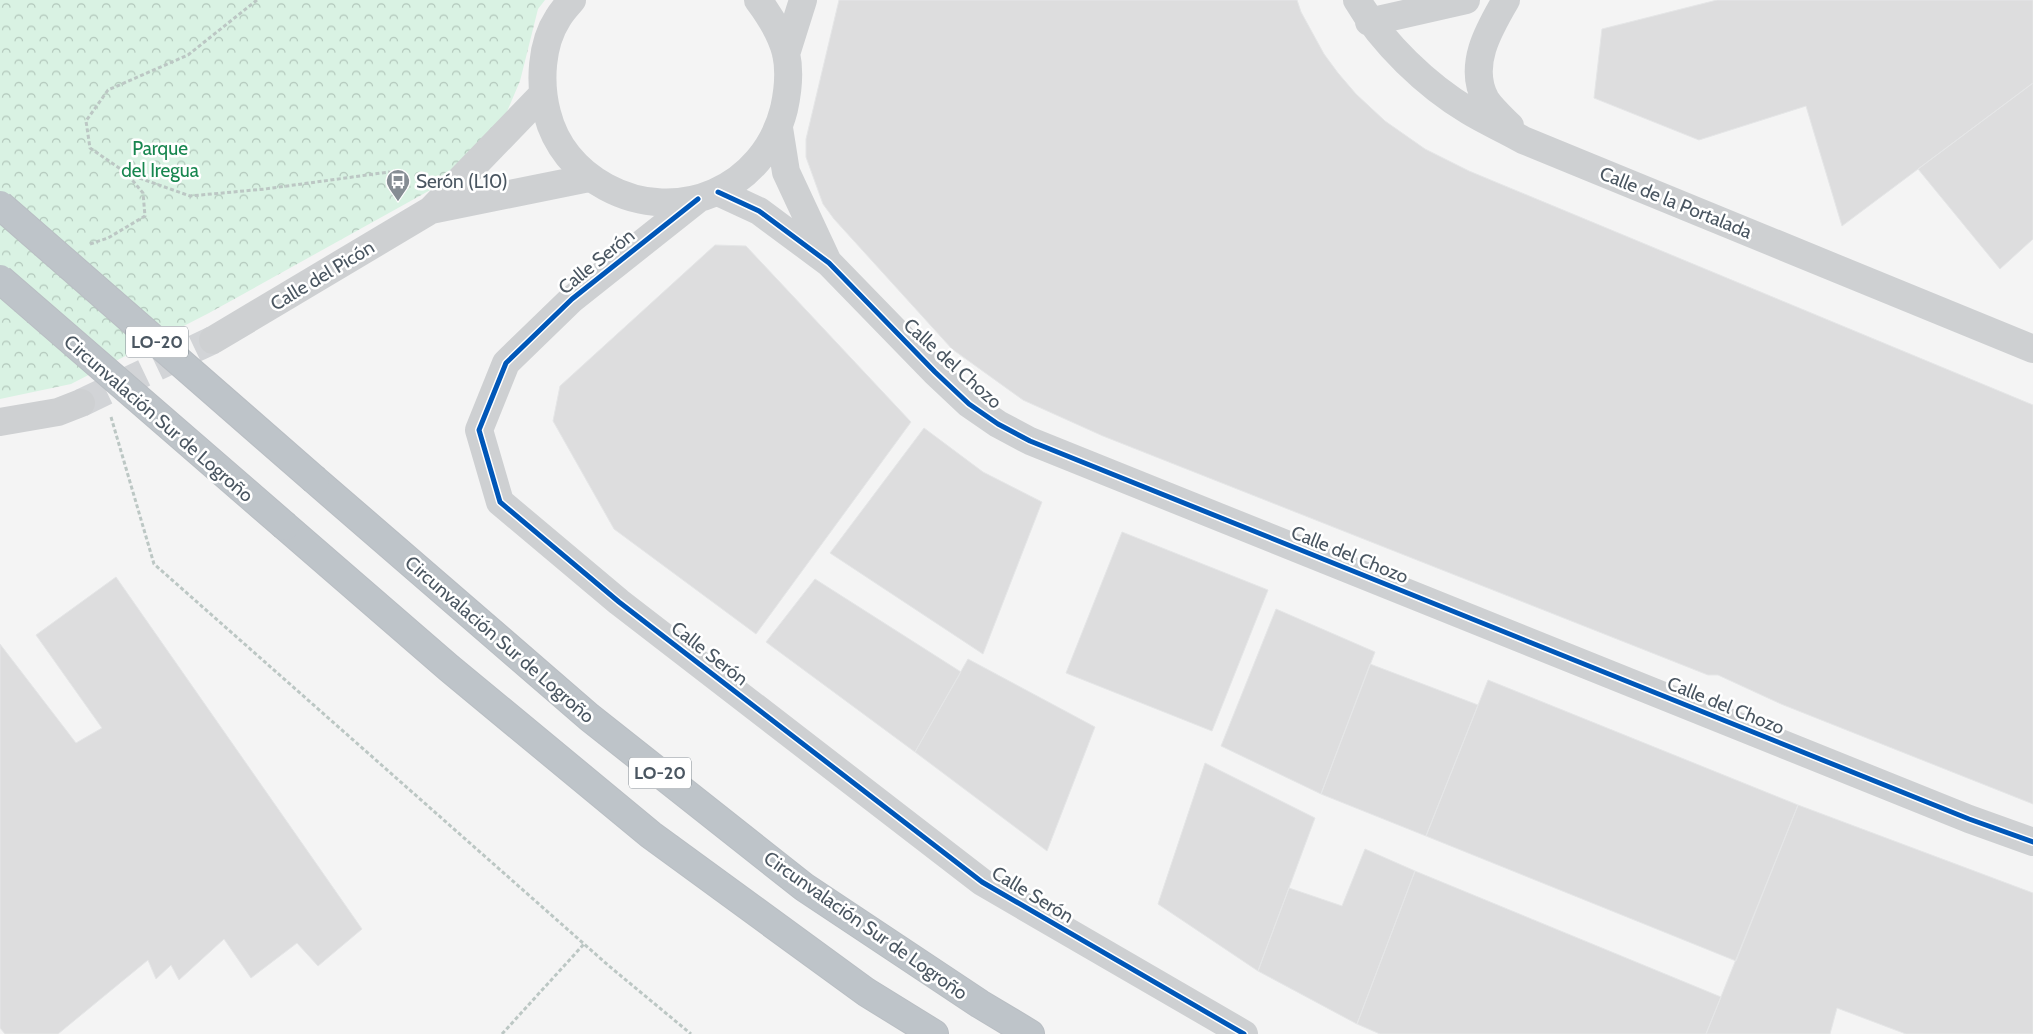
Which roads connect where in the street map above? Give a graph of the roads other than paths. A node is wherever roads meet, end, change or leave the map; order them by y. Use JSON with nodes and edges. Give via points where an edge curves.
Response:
{"nodes":[{"id":1,"x":572,"y":0,"type":"edge"},
{"id":2,"x":758,"y":0,"type":"edge"},
{"id":3,"x":803,"y":0,"type":"edge"},
{"id":4,"x":1466,"y":0,"type":"edge"},
{"id":5,"x":1506,"y":0,"type":"edge"},
{"id":6,"x":1363,"y":11,"type":"edge"},
{"id":7,"x":786,"y":54,"type":"junction"},
{"id":8,"x":542,"y":95,"type":"junction"},
{"id":9,"x":779,"y":128,"type":"junction"},
{"id":10,"x":1524,"y":140,"type":"junction"},
{"id":11,"x":589,"y":178,"type":"junction"},
{"id":12,"x":708,"y":196,"type":"junction"},
{"id":13,"x":0,"y":205,"type":"edge"},
{"id":14,"x":431,"y":210,"type":"junction"},
{"id":15,"x":829,"y":263,"type":"junction"},
{"id":16,"x":0,"y":279,"type":"edge"},
{"id":17,"x":213,"y":340,"type":"tunnel mouth"},
{"id":18,"x":2033,"y":349,"type":"edge"},
{"id":19,"x":82,"y":403,"type":"tunnel mouth"},
{"id":20,"x":0,"y":422,"type":"edge"},
{"id":21,"x":2033,"y":842,"type":"edge"},
{"id":22,"x":934,"y":1034,"type":"edge"},
{"id":23,"x":1030,"y":1034,"type":"edge"},
{"id":24,"x":1244,"y":1034,"type":"edge"}],
"edges":[{"from":1,"to":8,"type":"street","via":[[557,18],[543,56]]},
{"from":2,"to":7,"type":"street","via":[[774,21]]},
{"from":3,"to":7,"type":"street"},
{"from":4,"to":6,"type":"street"},
{"from":5,"to":10,"type":"street","via":[[1488,32],[1478,69],[1487,100]]},
{"from":6,"to":10,"type":"street","name":"Calle de la Portalada","via":[[1429,84],[1470,112]]},
{"from":7,"to":9,"type":"street","via":[[788,91]]},
{"from":8,"to":11,"type":"street","via":[[550,127],[566,155]]},
{"from":8,"to":14,"type":"street","name":"Calle del Picón"},
{"from":9,"to":12,"type":"street","name":"Calle Serón","via":[[769,148],[754,166]]},
{"from":9,"to":15,"type":"street","name":"Calle del Chozo","via":[[786,172]]},
{"from":10,"to":18,"type":"street","name":"Calle de la Portalada"},
{"from":11,"to":12,"type":"street","via":[[623,196],[660,204]]},
{"from":11,"to":14,"type":"street","name":"Calle del Picón"},
{"from":12,"to":15,"type":"street","name":"Calle del Chozo","via":[[759,211]]},
{"from":12,"to":24,"type":"street","name":"Calle Serón","via":[[572,299],[506,364],[479,430],[500,502],[620,602],[982,882]]},
{"from":13,"to":23,"type":"highway","name":"Circunvalación Sur de Logroño","number":"LO-20","bridge":true,"via":[[589,717],[804,887]]},
{"from":14,"to":17,"type":"street","name":"Calle del Picón"},
{"from":15,"to":21,"type":"street","name":"Calle del Chozo","via":[[969,404],[1030,441]]},
{"from":16,"to":22,"type":"highway","name":"Circunvalación Sur de Logroño","number":"LO-20","bridge":true,"via":[[450,668],[651,835],[866,992]]},
{"from":19,"to":20,"type":"street","via":[[58,412]]}]}
